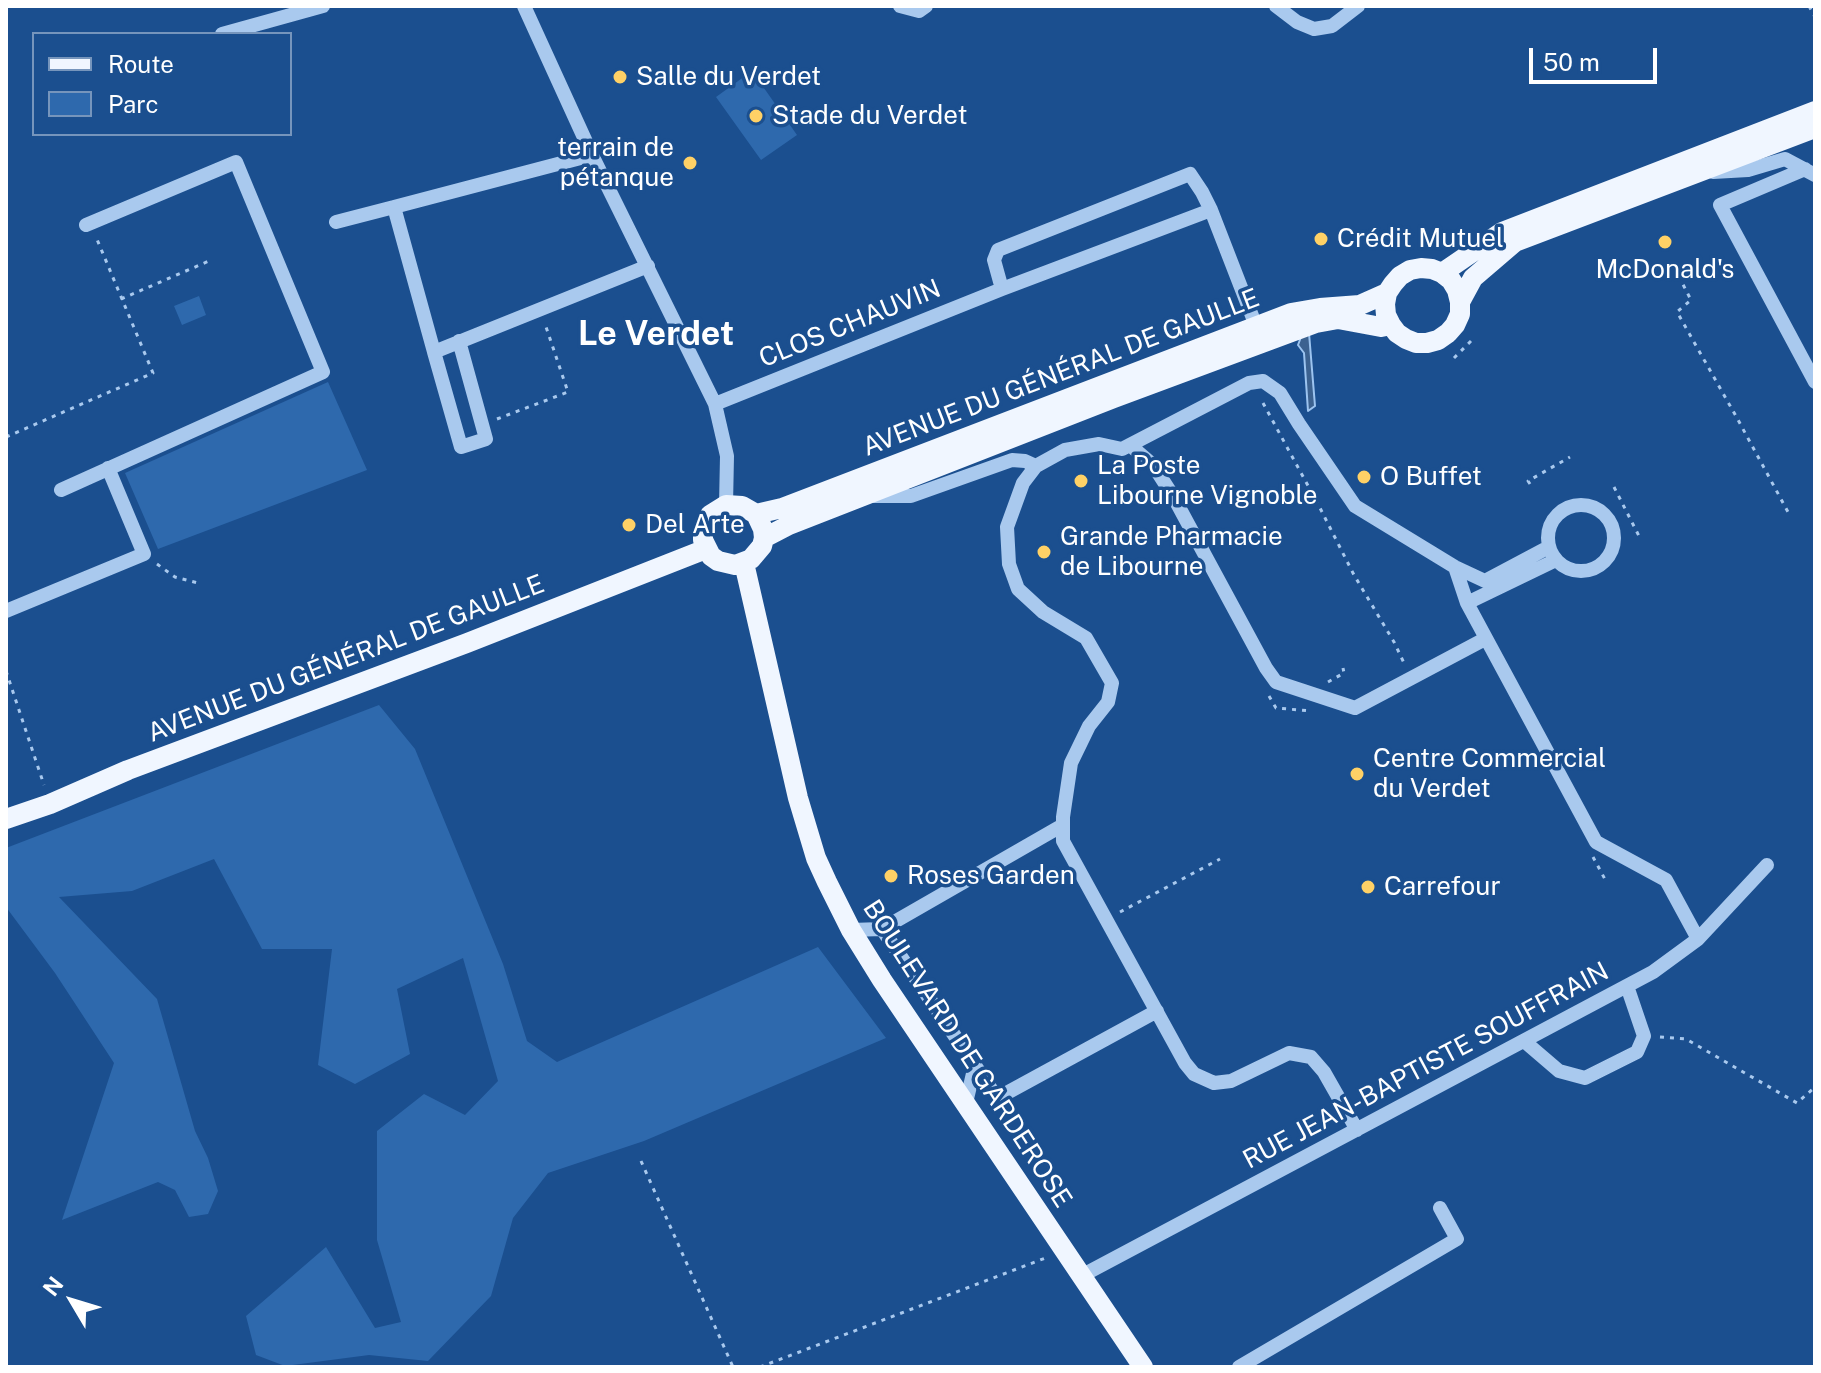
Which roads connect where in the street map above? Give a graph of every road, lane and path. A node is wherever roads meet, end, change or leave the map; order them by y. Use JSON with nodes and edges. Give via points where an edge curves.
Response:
{"nodes":[{"id":1,"x":323,"y":6,"type":"edge"},
{"id":2,"x":524,"y":6,"type":"edge"},
{"id":3,"x":900,"y":6,"type":"edge"},
{"id":4,"x":926,"y":6,"type":"edge"},
{"id":5,"x":1276,"y":6,"type":"edge"},
{"id":6,"x":1358,"y":6,"type":"edge"},
{"id":7,"x":1809,"y":6,"type":"edge"},
{"id":8,"x":1815,"y":17,"type":"edge"},
{"id":9,"x":229,"y":32,"type":"edge"},
{"id":10,"x":1815,"y":111,"type":"edge"},
{"id":11,"x":1815,"y":128,"type":"edge"},
{"id":12,"x":592,"y":155,"type":"junction"},
{"id":13,"x":1701,"y":172,"type":"junction"},
{"id":14,"x":1810,"y":172,"type":"edge"},
{"id":15,"x":394,"y":207,"type":"junction"},
{"id":16,"x":1211,"y":210,"type":"junction"},
{"id":17,"x":336,"y":222,"type":"dead end"},
{"id":18,"x":88,"y":225,"type":"joint"},
{"id":19,"x":209,"y":261,"type":"dead end"},
{"id":20,"x":648,"y":266,"type":"junction"},
{"id":21,"x":1674,"y":267,"type":"dead end"},
{"id":22,"x":1442,"y":273,"type":"junction"},
{"id":23,"x":1002,"y":289,"type":"junction"},
{"id":24,"x":1387,"y":293,"type":"junction"},
{"id":25,"x":121,"y":299,"type":"junction"},
{"id":26,"x":1460,"y":302,"type":"junction"},
{"id":27,"x":540,"y":309,"type":"junction"},
{"id":28,"x":1391,"y":325,"type":"junction"},
{"id":29,"x":1256,"y":326,"type":"junction"},
{"id":30,"x":459,"y":341,"type":"junction"},
{"id":31,"x":1471,"y":341,"type":"dead end"},
{"id":32,"x":434,"y":352,"type":"junction"},
{"id":33,"x":1454,"y":358,"type":"dead end"},
{"id":34,"x":1815,"y":382,"type":"edge"},
{"id":35,"x":1263,"y":403,"type":"dead end"},
{"id":36,"x":715,"y":404,"type":"junction"},
{"id":37,"x":482,"y":424,"type":"junction"},
{"id":38,"x":6,"y":437,"type":"edge"},
{"id":39,"x":1131,"y":446,"type":"junction"},
{"id":40,"x":1570,"y":457,"type":"dead end"},
{"id":41,"x":1036,"y":466,"type":"junction"},
{"id":42,"x":108,"y":468,"type":"junction"},
{"id":43,"x":1530,"y":484,"type":"dead end"},
{"id":44,"x":1614,"y":487,"type":"dead end"},
{"id":45,"x":61,"y":490,"type":"dead end"},
{"id":46,"x":866,"y":496,"type":"junction"},
{"id":47,"x":726,"y":505,"type":"junction"},
{"id":48,"x":1788,"y":512,"type":"dead end"},
{"id":49,"x":756,"y":514,"type":"junction"},
{"id":50,"x":764,"y":538,"type":"junction"},
{"id":51,"x":1641,"y":540,"type":"dead end"},
{"id":52,"x":706,"y":549,"type":"junction"},
{"id":53,"x":144,"y":554,"type":"junction"},
{"id":54,"x":1552,"y":554,"type":"junction"},
{"id":55,"x":744,"y":563,"type":"junction"},
{"id":56,"x":1455,"y":567,"type":"junction"},
{"id":57,"x":1505,"y":578,"type":"junction"},
{"id":58,"x":198,"y":583,"type":"dead end"},
{"id":59,"x":1467,"y":603,"type":"junction"},
{"id":60,"x":6,"y":611,"type":"edge"},
{"id":61,"x":1485,"y":639,"type":"junction"},
{"id":62,"x":6,"y":671,"type":"edge"},
{"id":63,"x":1411,"y":678,"type":"junction"},
{"id":64,"x":1268,"y":694,"type":"dead end"},
{"id":65,"x":1312,"y":711,"type":"dead end"},
{"id":66,"x":50,"y":804,"type":"junction"},
{"id":67,"x":6,"y":819,"type":"edge"},
{"id":68,"x":1063,"y":825,"type":"junction"},
{"id":69,"x":1220,"y":859,"type":"dead end"},
{"id":70,"x":1605,"y":862,"type":"dead end"},
{"id":71,"x":1767,"y":865,"type":"dead end"},
{"id":72,"x":1607,"y":883,"type":"dead end"},
{"id":73,"x":1106,"y":919,"type":"junction"},
{"id":74,"x":882,"y":929,"type":"junction"},
{"id":75,"x":851,"y":930,"type":"junction"},
{"id":76,"x":1698,"y":939,"type":"junction"},
{"id":77,"x":1627,"y":986,"type":"junction"},
{"id":78,"x":1157,"y":1011,"type":"junction"},
{"id":79,"x":1644,"y":1036,"type":"junction"},
{"id":80,"x":1524,"y":1041,"type":"junction"},
{"id":81,"x":975,"y":1065,"type":"junction"},
{"id":82,"x":1815,"y":1087,"type":"edge"},
{"id":83,"x":966,"y":1103,"type":"junction"},
{"id":84,"x":1357,"y":1130,"type":"junction"},
{"id":85,"x":641,"y":1161,"type":"dead end"},
{"id":86,"x":1440,"y":1208,"type":"dead end"},
{"id":87,"x":1066,"y":1250,"type":"junction"},
{"id":88,"x":1083,"y":1275,"type":"junction"},
{"id":89,"x":733,"y":1367,"type":"edge"},
{"id":90,"x":760,"y":1367,"type":"edge"},
{"id":91,"x":1143,"y":1367,"type":"edge"},
{"id":92,"x":1239,"y":1367,"type":"edge"}],
"edges":[{"from":1,"to":9,"type":"street"},
{"from":2,"to":12,"type":"street"},
{"from":3,"to":4,"type":"street","via":[[919,11]]},
{"from":5,"to":6,"type":"street","via":[[1314,29],[1332,26]]},
{"from":7,"to":8,"type":"path"},
{"from":10,"to":22,"type":"main road","via":[[1502,232]]},
{"from":11,"to":13,"type":"main road","name":"AVENUE DU GÉNÉRAL DE GAULLE"},
{"from":12,"to":15,"type":"street"},
{"from":12,"to":20,"type":"street"},
{"from":13,"to":14,"type":"street","via":[[1748,170],[1785,159]]},
{"from":13,"to":26,"type":"main road","name":"AVENUE DU GÉNÉRAL DE GAULLE","via":[[1515,242],[1473,278]]},
{"from":14,"to":34,"type":"street","via":[[1720,205]]},
{"from":15,"to":17,"type":"street"},
{"from":15,"to":32,"type":"street"},
{"from":16,"to":23,"type":"street","name":"CLOS CHAUVIN"},
{"from":16,"to":23,"type":"street","via":[[1190,174],[998,250],[994,260]]},
{"from":16,"to":29,"type":"street"},
{"from":18,"to":25,"type":"path"},
{"from":18,"to":42,"type":"street","via":[[236,162],[323,372]]},
{"from":19,"to":25,"type":"path"},
{"from":20,"to":27,"type":"street"},
{"from":20,"to":36,"type":"street"},
{"from":21,"to":48,"type":"path","via":[[1691,300],[1677,312]]},
{"from":22,"to":24,"type":"main road","name":"AVENUE DU GÉNÉRAL DE GAULLE","via":[[1410,270]]},
{"from":22,"to":26,"type":"main road"},
{"from":23,"to":36,"type":"street","name":"CLOS CHAUVIN"},
{"from":24,"to":28,"type":"main road"},
{"from":24,"to":29,"type":"main road","name":"AVENUE DU GÉNÉRAL DE GAULLE","via":[[1360,305],[1291,313]]},
{"from":25,"to":38,"type":"path","via":[[153,373]]},
{"from":26,"to":28,"type":"main road","name":"AVENUE DU GÉNÉRAL DE GAULLE","via":[[1455,325],[1438,340],[1416,343]]},
{"from":27,"to":30,"type":"street"},
{"from":27,"to":37,"type":"path","via":[[568,392]]},
{"from":28,"to":46,"type":"main road","name":"AVENUE DU GÉNÉRAL DE GAULLE","via":[[1338,319],[1316,323]]},
{"from":29,"to":49,"type":"main road","name":"AVENUE DU GÉNÉRAL DE GAULLE"},
{"from":30,"to":32,"type":"street"},
{"from":30,"to":37,"type":"street"},
{"from":31,"to":33,"type":"path"},
{"from":32,"to":37,"type":"street","via":[[461,447],[486,439]]},
{"from":35,"to":63,"type":"path"},
{"from":36,"to":47,"type":"street","via":[[727,456]]},
{"from":39,"to":41,"type":"street","via":[[1065,450]]},
{"from":39,"to":56,"type":"street","via":[[1249,383],[1263,381],[1280,393],[1355,506]]},
{"from":39,"to":63,"type":"street","via":[[1153,465],[1173,496],[1276,682],[1355,708]]},
{"from":40,"to":43,"type":"path"},
{"from":41,"to":46,"type":"street","via":[[1012,460],[911,496]]},
{"from":41,"to":68,"type":"street","via":[[1023,483],[1007,527],[1009,564],[1018,589],[1043,612],[1086,638],[1112,683],[1108,702],[1071,763]]},
{"from":42,"to":45,"type":"street"},
{"from":42,"to":53,"type":"street"},
{"from":44,"to":51,"type":"path"},
{"from":46,"to":50,"type":"main road","name":"AVENUE DU GÉNÉRAL DE GAULLE"},
{"from":47,"to":49,"type":"main road"},
{"from":47,"to":52,"type":"main road","via":[[706,522]]},
{"from":49,"to":50,"type":"main road"},
{"from":50,"to":55,"type":"main road","name":"AVENUE DU GÉNÉRAL DE GAULLE","via":[[757,554]]},
{"from":52,"to":55,"type":"main road","via":[[718,561]]},
{"from":52,"to":66,"type":"main road","name":"AVENUE DU GÉNÉRAL DE GAULLE"},
{"from":53,"to":58,"type":"path","via":[[175,577]]},
{"from":53,"to":60,"type":"street"},
{"from":54,"to":54,"type":"street","via":[[1573,570],[1593,569],[1613,546],[1611,525],[1596,509],[1570,508],[1551,524]]},
{"from":54,"to":57,"type":"street"},
{"from":55,"to":75,"type":"main road","name":"BOULEVARD DE GARDEROSE","via":[[808,834]]},
{"from":56,"to":57,"type":"street","via":[[1485,581]]},
{"from":56,"to":59,"type":"street"},
{"from":57,"to":59,"type":"street"},
{"from":59,"to":61,"type":"street"},
{"from":61,"to":63,"type":"street"},
{"from":61,"to":76,"type":"street","via":[[1596,842],[1666,880]]},
{"from":62,"to":66,"type":"path"},
{"from":64,"to":65,"type":"path","via":[[1276,708]]},
{"from":66,"to":67,"type":"main road","name":"AVENUE DU GÉNÉRAL DE GAULLE"},
{"from":68,"to":73,"type":"street","via":[[1063,841]]},
{"from":68,"to":74,"type":"street"},
{"from":69,"to":73,"type":"path"},
{"from":70,"to":72,"type":"path","via":[[1592,856]]},
{"from":71,"to":76,"type":"street","name":"RUE JEAN-BAPTISTE SOUFFRAIN"},
{"from":73,"to":78,"type":"street"},
{"from":74,"to":75,"type":"street"},
{"from":74,"to":81,"type":"street"},
{"from":75,"to":83,"type":"main road","name":"BOULEVARD DE GARDEROSE"},
{"from":76,"to":77,"type":"street","name":"RUE JEAN-BAPTISTE SOUFFRAIN"},
{"from":77,"to":79,"type":"street"},
{"from":77,"to":80,"type":"street","name":"RUE JEAN-BAPTISTE SOUFFRAIN"},
{"from":78,"to":81,"type":"street","via":[[1003,1095],[993,1092]]},
{"from":78,"to":84,"type":"street","via":[[1185,1063],[1214,1083],[1231,1081],[1289,1053],[1311,1057]]},
{"from":79,"to":80,"type":"street","via":[[1637,1052],[1585,1078],[1559,1071]]},
{"from":79,"to":82,"type":"path","via":[[1686,1039],[1797,1103]]},
{"from":80,"to":84,"type":"street","name":"RUE JEAN-BAPTISTE SOUFFRAIN"},
{"from":81,"to":83,"type":"street"},
{"from":83,"to":87,"type":"main road","name":"BOULEVARD DE GARDEROSE"},
{"from":84,"to":88,"type":"street","name":"RUE JEAN-BAPTISTE SOUFFRAIN"},
{"from":85,"to":89,"type":"path"},
{"from":86,"to":92,"type":"street","via":[[1457,1239]]},
{"from":87,"to":88,"type":"main road","name":"BOULEVARD DE GARDEROSE"},
{"from":87,"to":90,"type":"path"},
{"from":88,"to":91,"type":"main road","name":"BOULEVARD DE GARDEROSE"}]}
